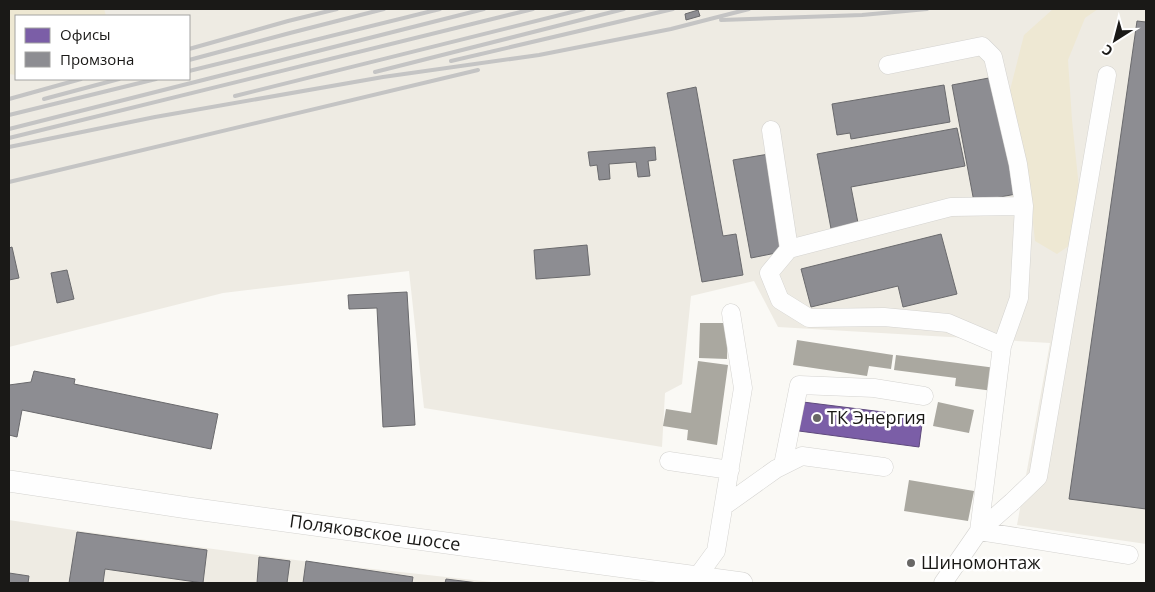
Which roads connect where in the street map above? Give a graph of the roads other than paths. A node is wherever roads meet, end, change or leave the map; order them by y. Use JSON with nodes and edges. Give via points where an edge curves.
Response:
{"nodes":[{"id":1,"x":888,"y":66,"type":"dead end"},
{"id":2,"x":1107,"y":75,"type":"dead end"},
{"id":3,"x":771,"y":130,"type":"dead end"},
{"id":4,"x":1024,"y":206,"type":"junction"},
{"id":5,"x":789,"y":249,"type":"junction"},
{"id":6,"x":731,"y":313,"type":"dead end"},
{"id":7,"x":1002,"y":346,"type":"junction"},
{"id":8,"x":924,"y":396,"type":"dead end"},
{"id":9,"x":669,"y":461,"type":"dead end"},
{"id":10,"x":784,"y":465,"type":"junction"},
{"id":11,"x":884,"y":468,"type":"dead end"},
{"id":12,"x":730,"y":470,"type":"junction"},
{"id":13,"x":9,"y":481,"type":"edge"},
{"id":14,"x":724,"y":506,"type":"junction"},
{"id":15,"x":979,"y":531,"type":"junction"},
{"id":16,"x":1129,"y":555,"type":"dead end"},
{"id":17,"x":696,"y":580,"type":"edge"},
{"id":18,"x":742,"y":583,"type":"edge"},
{"id":19,"x":943,"y":583,"type":"edge"}],
"edges":[{"from":1,"to":4,"type":"lane","via":[[982,46],[993,57],[1018,164]]},
{"from":2,"to":15,"type":"lane","via":[[1038,477]]},
{"from":3,"to":5,"type":"lane"},
{"from":4,"to":5,"type":"lane","via":[[951,208]]},
{"from":4,"to":7,"type":"lane","via":[[1019,298]]},
{"from":5,"to":7,"type":"lane","via":[[769,273],[780,300],[808,318],[884,317],[948,323]]},
{"from":6,"to":12,"type":"lane","via":[[743,388]]},
{"from":7,"to":15,"type":"lane"},
{"from":8,"to":10,"type":"lane","via":[[874,388],[799,385]]},
{"from":9,"to":12,"type":"lane"},
{"from":10,"to":11,"type":"lane","via":[[802,456]]},
{"from":10,"to":14,"type":"lane"},
{"from":12,"to":14,"type":"lane"},
{"from":13,"to":17,"type":"main road","name":"Поляковское шоссе"},
{"from":14,"to":17,"type":"lane","via":[[716,551]]},
{"from":15,"to":16,"type":"lane"},
{"from":15,"to":19,"type":"lane"},
{"from":17,"to":18,"type":"main road","name":"Поляковское шоссе"}]}
